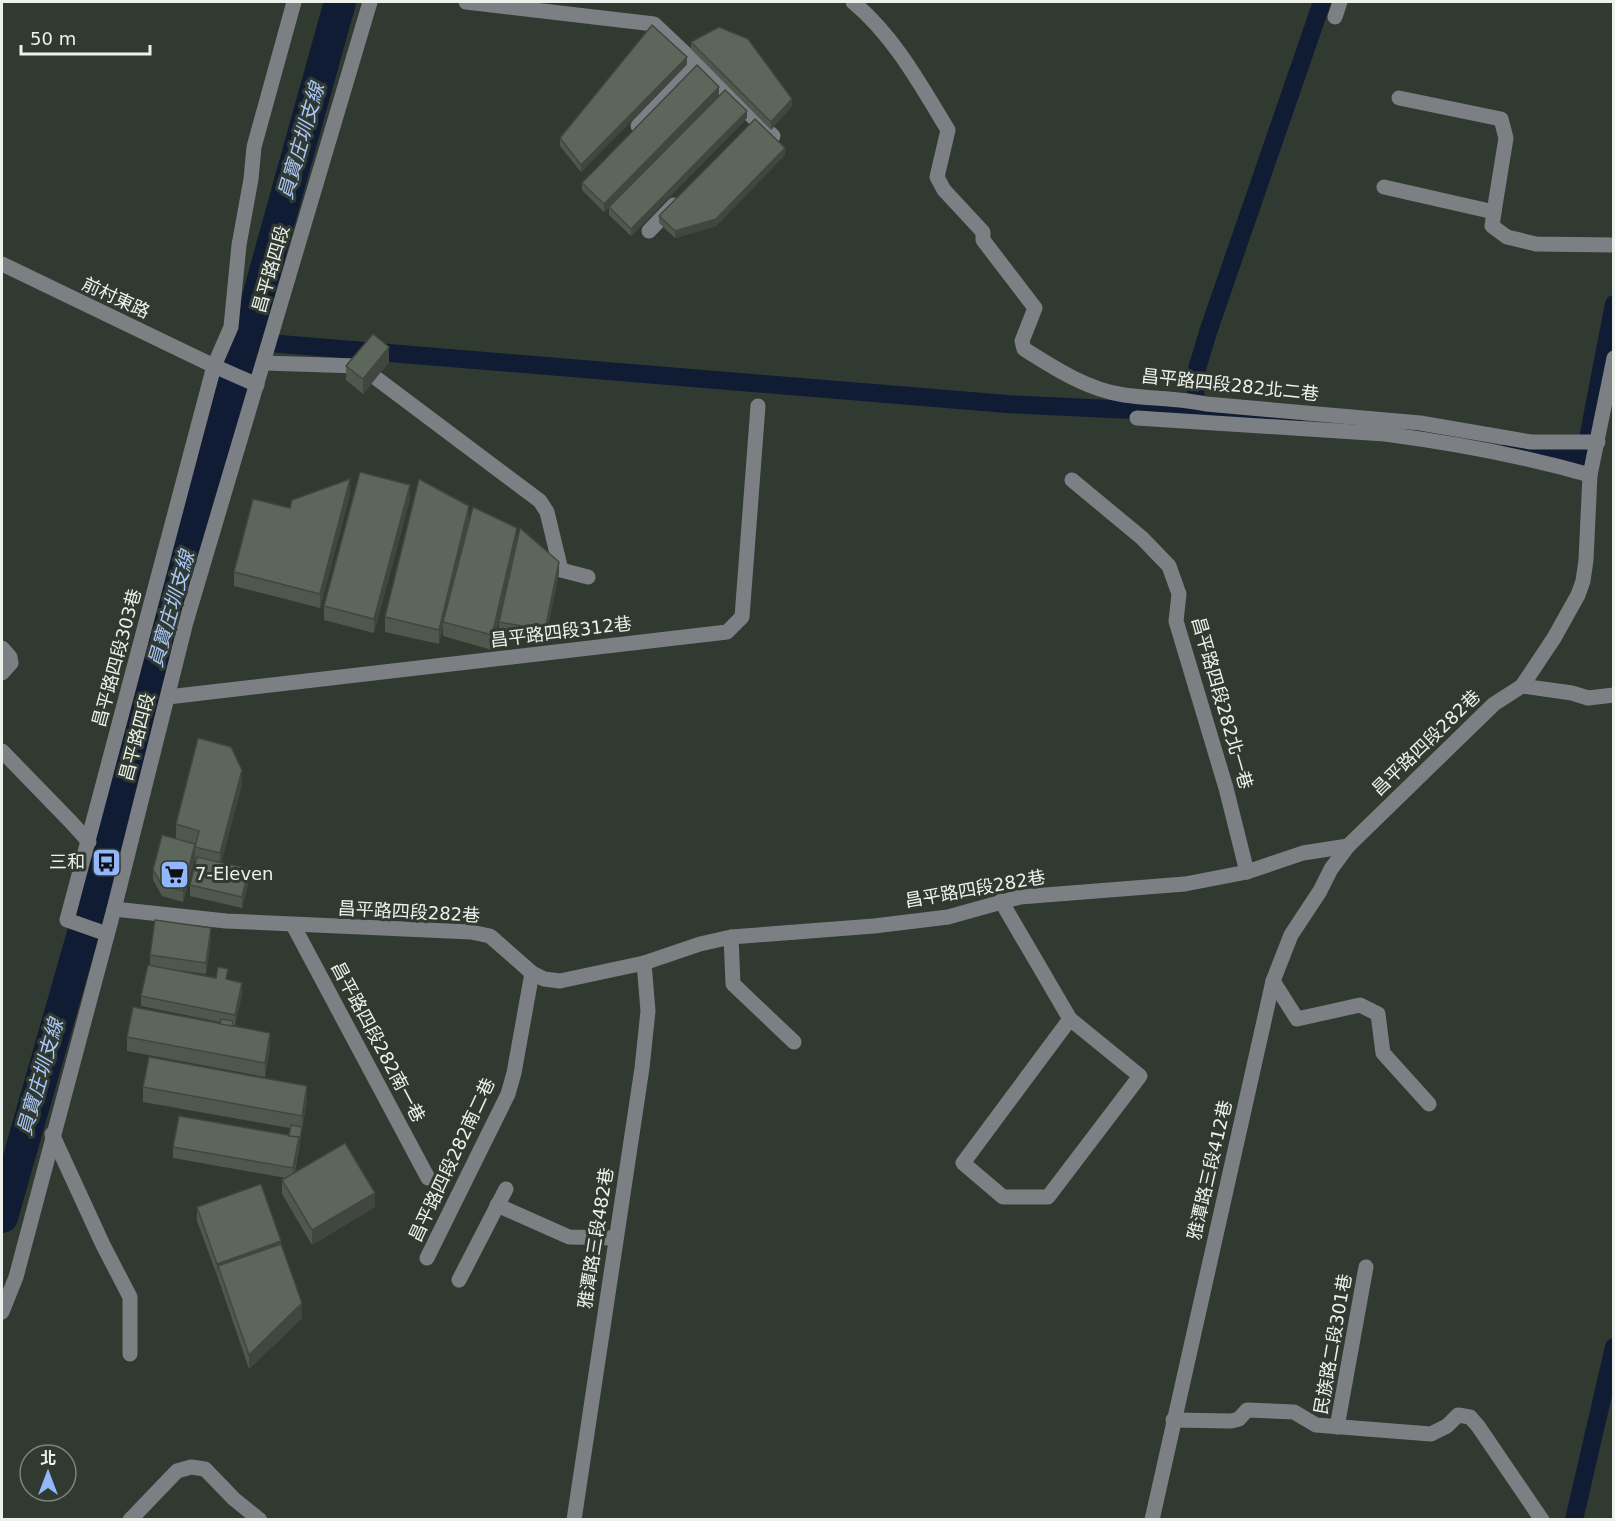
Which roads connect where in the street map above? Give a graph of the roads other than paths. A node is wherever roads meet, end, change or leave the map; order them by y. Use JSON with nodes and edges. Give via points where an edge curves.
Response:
{"nodes":[{"id":1,"x":294,"y":2,"type":"edge"},
{"id":2,"x":370,"y":2,"type":"edge"},
{"id":3,"x":466,"y":2,"type":"edge"},
{"id":4,"x":853,"y":2,"type":"edge"},
{"id":5,"x":1340,"y":2,"type":"edge"},
{"id":6,"x":1335,"y":17,"type":"dead end"},
{"id":7,"x":697,"y":65,"type":"junction"},
{"id":8,"x":1400,"y":98,"type":"dead end"},
{"id":9,"x":773,"y":136,"type":"edge"},
{"id":10,"x":626,"y":138,"type":"edge"},
{"id":11,"x":1384,"y":187,"type":"dead end"},
{"id":12,"x":682,"y":197,"type":"edge"},
{"id":13,"x":1494,"y":212,"type":"junction"},
{"id":14,"x":649,"y":231,"type":"dead end"},
{"id":15,"x":1614,"y":245,"type":"edge"},
{"id":16,"x":2,"y":264,"type":"edge"},
{"id":17,"x":1614,"y":358,"type":"edge"},
{"id":18,"x":264,"y":363,"type":"junction"},
{"id":19,"x":214,"y":366,"type":"junction"},
{"id":20,"x":357,"y":366,"type":"edge"},
{"id":21,"x":376,"y":378,"type":"edge"},
{"id":22,"x":252,"y":383,"type":"junction"},
{"id":23,"x":758,"y":406,"type":"dead end"},
{"id":24,"x":1137,"y":418,"type":"dead end"},
{"id":25,"x":1372,"y":418,"type":"junction"},
{"id":26,"x":1385,"y":434,"type":"junction"},
{"id":27,"x":1589,"y":441,"type":"junction"},
{"id":28,"x":1590,"y":475,"type":"junction"},
{"id":29,"x":1072,"y":480,"type":"dead end"},
{"id":30,"x":588,"y":577,"type":"dead end"},
{"id":31,"x":2,"y":648,"type":"edge"},
{"id":32,"x":2,"y":674,"type":"edge"},
{"id":33,"x":1522,"y":686,"type":"junction"},
{"id":34,"x":1614,"y":695,"type":"edge"},
{"id":35,"x":168,"y":697,"type":"junction"},
{"id":36,"x":2,"y":752,"type":"edge"},
{"id":37,"x":89,"y":842,"type":"junction"},
{"id":38,"x":1348,"y":846,"type":"junction"},
{"id":39,"x":1246,"y":872,"type":"junction"},
{"id":40,"x":1000,"y":901,"type":"junction"},
{"id":41,"x":114,"y":909,"type":"junction"},
{"id":42,"x":293,"y":925,"type":"junction"},
{"id":43,"x":107,"y":934,"type":"junction"},
{"id":44,"x":731,"y":937,"type":"junction"},
{"id":45,"x":644,"y":963,"type":"junction"},
{"id":46,"x":532,"y":973,"type":"junction"},
{"id":47,"x":1273,"y":981,"type":"junction"},
{"id":48,"x":1070,"y":1018,"type":"junction"},
{"id":49,"x":794,"y":1042,"type":"dead end"},
{"id":50,"x":1429,"y":1104,"type":"dead end"},
{"id":51,"x":52,"y":1134,"type":"junction"},
{"id":52,"x":428,"y":1178,"type":"dead end"},
{"id":53,"x":506,"y":1189,"type":"dead end"},
{"id":54,"x":497,"y":1205,"type":"junction"},
{"id":55,"x":615,"y":1238,"type":"junction"},
{"id":56,"x":427,"y":1258,"type":"dead end"},
{"id":57,"x":1366,"y":1267,"type":"dead end"},
{"id":58,"x":9,"y":1274,"type":"edge"},
{"id":59,"x":459,"y":1280,"type":"dead end"},
{"id":60,"x":2,"y":1312,"type":"edge"},
{"id":61,"x":130,"y":1354,"type":"dead end"},
{"id":62,"x":1173,"y":1420,"type":"junction"},
{"id":63,"x":1337,"y":1427,"type":"junction"},
{"id":64,"x":130,"y":1520,"type":"edge"},
{"id":65,"x":260,"y":1520,"type":"edge"},
{"id":66,"x":574,"y":1520,"type":"edge"},
{"id":67,"x":1152,"y":1520,"type":"edge"},
{"id":68,"x":1542,"y":1520,"type":"edge"}],
"edges":[{"from":1,"to":19,"type":"street","name":"昌平路四段303巷","via":[[254,147],[231,327]]},
{"from":2,"to":18,"type":"street","name":"昌平路四段"},
{"from":3,"to":7,"type":"street","via":[[654,24]]},
{"from":4,"to":25,"type":"street","name":"昌平路四段282北二巷","via":[[872,18],[905,60],[948,130],[937,177],[983,232],[983,240],[1035,308],[1022,341],[1024,349],[1063,373],[1124,395]]},
{"from":5,"to":6,"type":"street"},
{"from":7,"to":9,"type":"street","via":[[751,125]]},
{"from":7,"to":10,"type":"street"},
{"from":8,"to":13,"type":"street","via":[[1501,119],[1506,138]]},
{"from":11,"to":13,"type":"street"},
{"from":12,"to":14,"type":"street"},
{"from":13,"to":15,"type":"street","via":[[1492,226],[1507,237],[1536,244]]},
{"from":16,"to":19,"type":"street","name":"前村東路"},
{"from":17,"to":27,"type":"street","name":"昌平路四段282巷"},
{"from":18,"to":20,"type":"street"},
{"from":18,"to":22,"type":"street","name":"昌平路四段"},
{"from":19,"to":22,"type":"street","name":"前村東路"},
{"from":19,"to":37,"type":"street","name":"昌平路四段303巷"},
{"from":21,"to":30,"type":"street","via":[[540,501],[547,512],[561,570]]},
{"from":22,"to":35,"type":"street","name":"昌平路四段"},
{"from":23,"to":35,"type":"street","name":"昌平路四段312巷","via":[[742,616],[728,632]]},
{"from":24,"to":26,"type":"street"},
{"from":25,"to":26,"type":"street"},
{"from":25,"to":27,"type":"street","name":"昌平路四段282北二巷","via":[[1531,442]]},
{"from":26,"to":28,"type":"street","via":[[1527,458]]},
{"from":27,"to":28,"type":"street","name":"昌平路四段282巷"},
{"from":28,"to":33,"type":"street","name":"昌平路四段282巷","via":[[1583,581],[1554,638]]},
{"from":29,"to":39,"type":"street","name":"昌平路四段282北一巷","via":[[1142,538],[1169,566],[1179,594],[1176,621],[1226,788]]},
{"from":31,"to":32,"type":"street","via":[[11,663]]},
{"from":33,"to":34,"type":"street","via":[[1588,698]]},
{"from":33,"to":38,"type":"street","name":"昌平路四段282巷","via":[[1494,704]]},
{"from":35,"to":41,"type":"street","name":"昌平路四段"},
{"from":36,"to":37,"type":"street"},
{"from":37,"to":43,"type":"street","name":"昌平路四段303巷","via":[[67,920]]},
{"from":38,"to":39,"type":"street","name":"昌平路四段282巷","via":[[1303,853]]},
{"from":38,"to":47,"type":"street","name":"雅潭路三段412巷","via":[[1291,935]]},
{"from":39,"to":40,"type":"street","name":"昌平路四段282巷","via":[[1185,884]]},
{"from":40,"to":44,"type":"street","name":"昌平路四段282巷","via":[[948,917]]},
{"from":40,"to":48,"type":"street"},
{"from":41,"to":42,"type":"street","name":"昌平路四段282巷"},
{"from":41,"to":43,"type":"street","name":"昌平路四段"},
{"from":42,"to":46,"type":"street","name":"昌平路四段282巷","via":[[490,936]]},
{"from":42,"to":52,"type":"street","name":"昌平路四段282南一巷"},
{"from":43,"to":51,"type":"street","name":"昌平路四段"},
{"from":44,"to":45,"type":"street","name":"昌平路四段282巷"},
{"from":44,"to":49,"type":"street","via":[[733,984]]},
{"from":45,"to":46,"type":"street","name":"昌平路四段282巷","via":[[560,981]]},
{"from":45,"to":55,"type":"street","name":"雅潭路三段482巷","via":[[648,1011],[642,1068]]},
{"from":46,"to":56,"type":"street","name":"昌平路四段282南二巷","via":[[508,1094]]},
{"from":47,"to":50,"type":"street","via":[[1297,1019],[1360,1005],[1378,1014],[1383,1053]]},
{"from":47,"to":62,"type":"street","name":"雅潭路三段412巷"},
{"from":48,"to":48,"type":"street","via":[[1140,1076],[1048,1197],[1003,1197],[963,1163]]},
{"from":51,"to":58,"type":"street","name":"昌平路四段"},
{"from":51,"to":61,"type":"street","via":[[130,1297]]},
{"from":53,"to":54,"type":"street"},
{"from":54,"to":55,"type":"street","via":[[568,1237]]},
{"from":54,"to":59,"type":"street"},
{"from":55,"to":66,"type":"street","name":"雅潭路三段482巷"},
{"from":57,"to":63,"type":"street","name":"民族路二段301巷"},
{"from":58,"to":60,"type":"street","name":"昌平路四段"},
{"from":62,"to":63,"type":"street","name":"民族路二段301巷","via":[[1231,1421],[1247,1410],[1294,1412],[1316,1425]]},
{"from":62,"to":67,"type":"street","name":"雅潭路三段412巷"},
{"from":63,"to":68,"type":"street","name":"民族路二段301巷","via":[[1431,1434],[1458,1415],[1470,1418]]},
{"from":64,"to":65,"type":"street","via":[[177,1472],[191,1467],[205,1469]]}]}
